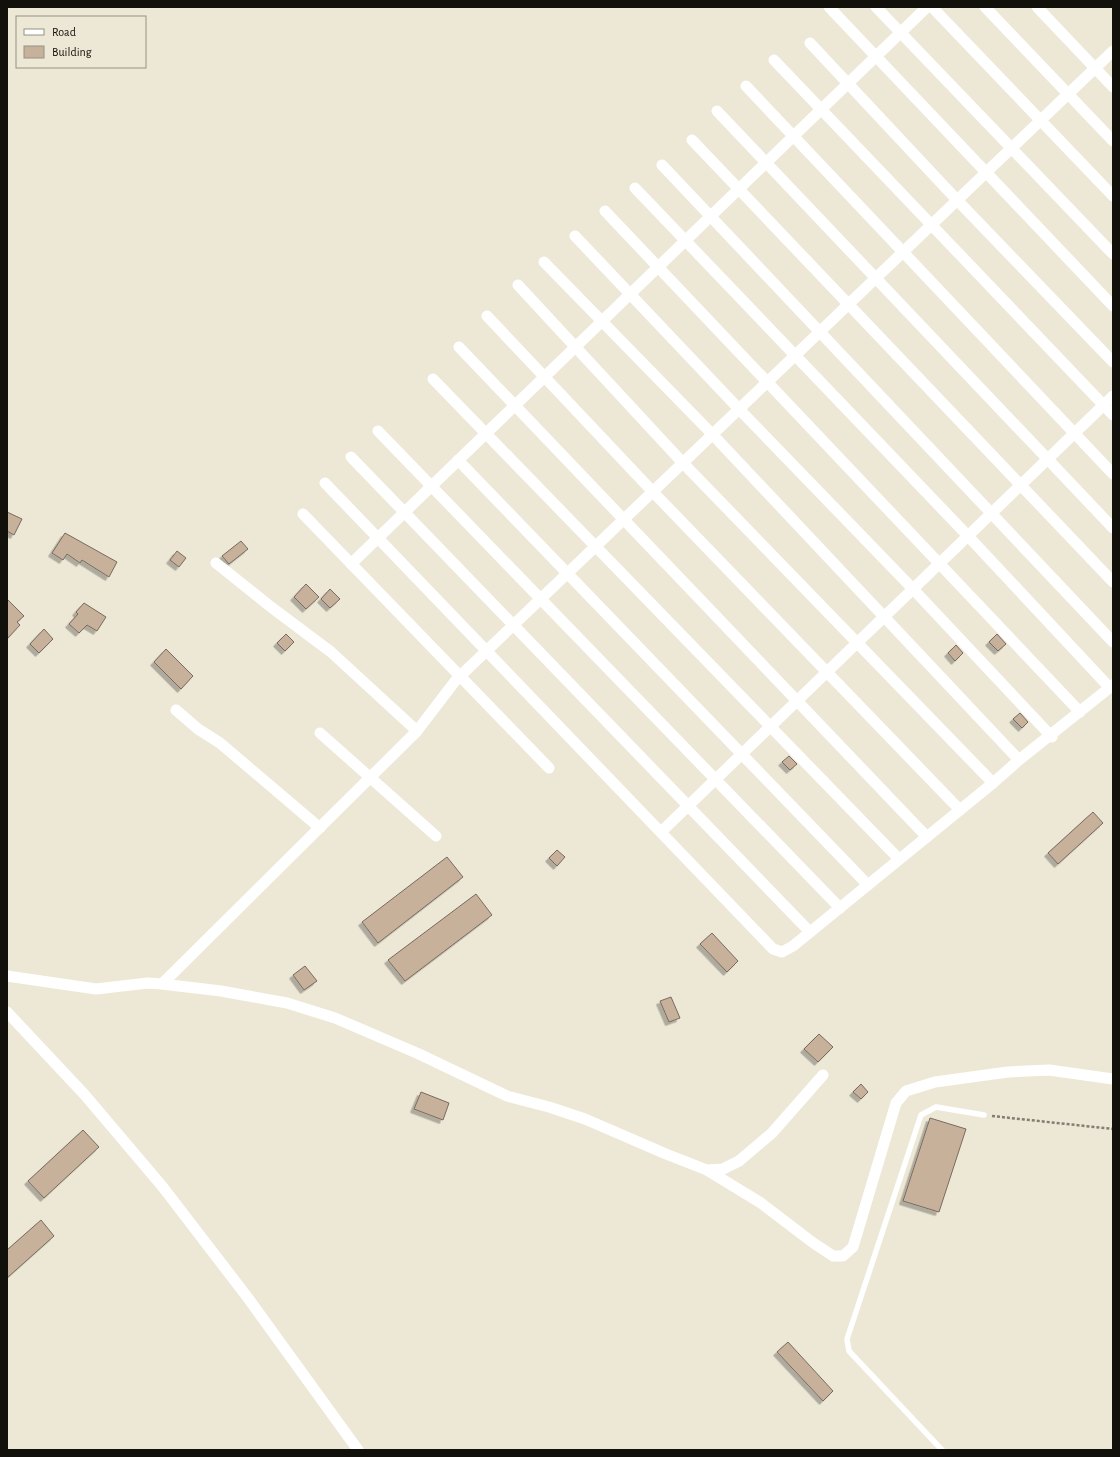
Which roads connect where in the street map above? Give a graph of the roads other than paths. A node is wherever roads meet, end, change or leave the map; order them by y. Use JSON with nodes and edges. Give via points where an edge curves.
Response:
{"nodes":[{"id":1,"x":830,"y":7,"type":"edge"},
{"id":2,"x":876,"y":7,"type":"edge"},
{"id":3,"x":927,"y":7,"type":"edge"},
{"id":4,"x":932,"y":7,"type":"edge"},
{"id":5,"x":985,"y":7,"type":"edge"},
{"id":6,"x":1037,"y":7,"type":"edge"},
{"id":7,"x":900,"y":32,"type":"junction"},
{"id":8,"x":810,"y":43,"type":"dead end"},
{"id":9,"x":1113,"y":51,"type":"edge"},
{"id":10,"x":876,"y":56,"type":"junction"},
{"id":11,"x":774,"y":60,"type":"dead end"},
{"id":12,"x":1095,"y":68,"type":"junction"},
{"id":13,"x":848,"y":83,"type":"junction"},
{"id":14,"x":746,"y":86,"type":"dead end"},
{"id":15,"x":1113,"y":87,"type":"edge"},
{"id":16,"x":1068,"y":94,"type":"junction"},
{"id":17,"x":821,"y":109,"type":"junction"},
{"id":18,"x":717,"y":111,"type":"dead end"},
{"id":19,"x":1041,"y":120,"type":"junction"},
{"id":20,"x":793,"y":136,"type":"junction"},
{"id":21,"x":692,"y":140,"type":"dead end"},
{"id":22,"x":1113,"y":141,"type":"edge"},
{"id":23,"x":1012,"y":148,"type":"junction"},
{"id":24,"x":766,"y":162,"type":"junction"},
{"id":25,"x":662,"y":165,"type":"dead end"},
{"id":26,"x":986,"y":172,"type":"junction"},
{"id":27,"x":635,"y":188,"type":"dead end"},
{"id":28,"x":738,"y":189,"type":"junction"},
{"id":29,"x":1113,"y":196,"type":"edge"},
{"id":30,"x":957,"y":200,"type":"junction"},
{"id":31,"x":605,"y":212,"type":"dead end"},
{"id":32,"x":710,"y":216,"type":"junction"},
{"id":33,"x":932,"y":225,"type":"junction"},
{"id":34,"x":575,"y":236,"type":"dead end"},
{"id":35,"x":685,"y":240,"type":"junction"},
{"id":36,"x":903,"y":252,"type":"junction"},
{"id":37,"x":1113,"y":254,"type":"edge"},
{"id":38,"x":544,"y":262,"type":"dead end"},
{"id":39,"x":658,"y":267,"type":"junction"},
{"id":40,"x":876,"y":278,"type":"junction"},
{"id":41,"x":518,"y":285,"type":"dead end"},
{"id":42,"x":630,"y":294,"type":"junction"},
{"id":43,"x":848,"y":305,"type":"junction"},
{"id":44,"x":1113,"y":306,"type":"edge"},
{"id":45,"x":487,"y":316,"type":"dead end"},
{"id":46,"x":601,"y":321,"type":"junction"},
{"id":47,"x":820,"y":332,"type":"junction"},
{"id":48,"x":459,"y":347,"type":"dead end"},
{"id":49,"x":575,"y":347,"type":"junction"},
{"id":50,"x":796,"y":355,"type":"junction"},
{"id":51,"x":1113,"y":362,"type":"edge"},
{"id":52,"x":544,"y":377,"type":"junction"},
{"id":53,"x":433,"y":379,"type":"dead end"},
{"id":54,"x":767,"y":382,"type":"junction"},
{"id":55,"x":1113,"y":396,"type":"edge"},
{"id":56,"x":514,"y":405,"type":"junction"},
{"id":57,"x":1103,"y":405,"type":"junction"},
{"id":58,"x":739,"y":409,"type":"junction"},
{"id":59,"x":1113,"y":415,"type":"edge"},
{"id":60,"x":378,"y":430,"type":"dead end"},
{"id":61,"x":486,"y":433,"type":"junction"},
{"id":62,"x":1074,"y":433,"type":"junction"},
{"id":63,"x":713,"y":435,"type":"junction"},
{"id":64,"x":352,"y":457,"type":"dead end"},
{"id":65,"x":1048,"y":459,"type":"junction"},
{"id":66,"x":458,"y":460,"type":"junction"},
{"id":67,"x":683,"y":463,"type":"junction"},
{"id":68,"x":1113,"y":474,"type":"edge"},
{"id":69,"x":325,"y":483,"type":"dead end"},
{"id":70,"x":1021,"y":485,"type":"junction"},
{"id":71,"x":431,"y":486,"type":"junction"},
{"id":72,"x":652,"y":492,"type":"junction"},
{"id":73,"x":404,"y":512,"type":"junction"},
{"id":74,"x":992,"y":513,"type":"junction"},
{"id":75,"x":304,"y":514,"type":"dead end"},
{"id":76,"x":624,"y":520,"type":"junction"},
{"id":77,"x":1113,"y":528,"type":"edge"},
{"id":78,"x":968,"y":536,"type":"junction"},
{"id":79,"x":378,"y":537,"type":"junction"},
{"id":80,"x":596,"y":546,"type":"junction"},
{"id":81,"x":216,"y":563,"type":"dead end"},
{"id":82,"x":939,"y":563,"type":"junction"},
{"id":83,"x":352,"y":564,"type":"junction"},
{"id":84,"x":568,"y":574,"type":"junction"},
{"id":85,"x":1113,"y":582,"type":"edge"},
{"id":86,"x":913,"y":589,"type":"junction"},
{"id":87,"x":541,"y":599,"type":"junction"},
{"id":88,"x":885,"y":616,"type":"junction"},
{"id":89,"x":514,"y":625,"type":"junction"},
{"id":90,"x":858,"y":642,"type":"junction"},
{"id":91,"x":1113,"y":642,"type":"edge"},
{"id":92,"x":487,"y":651,"type":"junction"},
{"id":93,"x":826,"y":672,"type":"junction"},
{"id":94,"x":460,"y":676,"type":"junction"},
{"id":95,"x":1111,"y":686,"type":"edge"},
{"id":96,"x":797,"y":701,"type":"junction"},
{"id":97,"x":176,"y":710,"type":"dead end"},
{"id":98,"x":1080,"y":712,"type":"junction"},
{"id":99,"x":770,"y":726,"type":"junction"},
{"id":100,"x":417,"y":731,"type":"junction"},
{"id":101,"x":320,"y":733,"type":"dead end"},
{"id":102,"x":1051,"y":736,"type":"junction"},
{"id":103,"x":742,"y":754,"type":"junction"},
{"id":104,"x":1019,"y":760,"type":"junction"},
{"id":105,"x":549,"y":768,"type":"dead end"},
{"id":106,"x":370,"y":777,"type":"junction"},
{"id":107,"x":715,"y":780,"type":"junction"},
{"id":108,"x":993,"y":783,"type":"junction"},
{"id":109,"x":688,"y":805,"type":"junction"},
{"id":110,"x":960,"y":810,"type":"junction"},
{"id":111,"x":320,"y":828,"type":"junction"},
{"id":112,"x":661,"y":832,"type":"junction"},
{"id":113,"x":436,"y":836,"type":"dead end"},
{"id":114,"x":927,"y":837,"type":"junction"},
{"id":115,"x":899,"y":859,"type":"junction"},
{"id":116,"x":868,"y":885,"type":"junction"},
{"id":117,"x":840,"y":908,"type":"junction"},
{"id":118,"x":810,"y":932,"type":"junction"},
{"id":119,"x":7,"y":976,"type":"edge"},
{"id":120,"x":162,"y":984,"type":"junction"},
{"id":121,"x":7,"y":1012,"type":"edge"},
{"id":122,"x":823,"y":1075,"type":"dead end"},
{"id":123,"x":1113,"y":1078,"type":"edge"},
{"id":124,"x":984,"y":1115,"type":"road end"},
{"id":125,"x":707,"y":1170,"type":"junction"},
{"id":126,"x":358,"y":1450,"type":"edge"},
{"id":127,"x":942,"y":1450,"type":"edge"}],
"edges":[{"from":1,"to":10,"type":"street"},
{"from":2,"to":7,"type":"street"},
{"from":3,"to":7,"type":"street"},
{"from":4,"to":19,"type":"street"},
{"from":5,"to":16,"type":"street"},
{"from":6,"to":12,"type":"street"},
{"from":7,"to":10,"type":"street"},
{"from":7,"to":23,"type":"street"},
{"from":8,"to":13,"type":"street"},
{"from":9,"to":12,"type":"street"},
{"from":10,"to":13,"type":"street"},
{"from":10,"to":26,"type":"street"},
{"from":11,"to":17,"type":"street"},
{"from":12,"to":15,"type":"street"},
{"from":12,"to":16,"type":"street"},
{"from":13,"to":17,"type":"street"},
{"from":13,"to":30,"type":"street"},
{"from":14,"to":20,"type":"street"},
{"from":16,"to":19,"type":"street"},
{"from":16,"to":22,"type":"street"},
{"from":17,"to":20,"type":"street"},
{"from":17,"to":33,"type":"street"},
{"from":18,"to":24,"type":"street"},
{"from":19,"to":23,"type":"street"},
{"from":19,"to":29,"type":"street"},
{"from":20,"to":24,"type":"street"},
{"from":20,"to":36,"type":"street"},
{"from":21,"to":28,"type":"street"},
{"from":23,"to":26,"type":"street"},
{"from":23,"to":37,"type":"street"},
{"from":24,"to":28,"type":"street"},
{"from":24,"to":40,"type":"street"},
{"from":25,"to":32,"type":"street"},
{"from":26,"to":30,"type":"street"},
{"from":26,"to":44,"type":"street"},
{"from":27,"to":35,"type":"street"},
{"from":28,"to":32,"type":"street"},
{"from":28,"to":43,"type":"street"},
{"from":30,"to":33,"type":"street"},
{"from":30,"to":51,"type":"street"},
{"from":31,"to":39,"type":"street"},
{"from":32,"to":35,"type":"street"},
{"from":32,"to":47,"type":"street"},
{"from":33,"to":36,"type":"street"},
{"from":33,"to":57,"type":"street"},
{"from":34,"to":42,"type":"street"},
{"from":35,"to":39,"type":"street"},
{"from":35,"to":50,"type":"street"},
{"from":36,"to":40,"type":"street"},
{"from":36,"to":62,"type":"street"},
{"from":38,"to":46,"type":"street"},
{"from":39,"to":42,"type":"street"},
{"from":39,"to":54,"type":"street"},
{"from":40,"to":43,"type":"street"},
{"from":40,"to":65,"type":"street"},
{"from":41,"to":49,"type":"street"},
{"from":42,"to":46,"type":"street"},
{"from":42,"to":58,"type":"street"},
{"from":43,"to":47,"type":"street"},
{"from":43,"to":70,"type":"street"},
{"from":45,"to":52,"type":"street"},
{"from":46,"to":49,"type":"street"},
{"from":46,"to":63,"type":"street"},
{"from":47,"to":50,"type":"street"},
{"from":47,"to":74,"type":"street"},
{"from":48,"to":56,"type":"street"},
{"from":49,"to":52,"type":"street"},
{"from":49,"to":67,"type":"street"},
{"from":50,"to":54,"type":"street"},
{"from":50,"to":78,"type":"street"},
{"from":52,"to":56,"type":"street"},
{"from":52,"to":72,"type":"street"},
{"from":53,"to":61,"type":"street"},
{"from":54,"to":58,"type":"street"},
{"from":54,"to":82,"type":"street"},
{"from":55,"to":57,"type":"street"},
{"from":56,"to":61,"type":"street"},
{"from":56,"to":76,"type":"street"},
{"from":57,"to":59,"type":"street"},
{"from":57,"to":62,"type":"street"},
{"from":58,"to":63,"type":"street"},
{"from":58,"to":86,"type":"street"},
{"from":60,"to":71,"type":"street"},
{"from":61,"to":66,"type":"street"},
{"from":61,"to":80,"type":"street"},
{"from":62,"to":65,"type":"street"},
{"from":62,"to":68,"type":"street"},
{"from":63,"to":67,"type":"street"},
{"from":63,"to":88,"type":"street"},
{"from":64,"to":73,"type":"street"},
{"from":65,"to":70,"type":"street"},
{"from":65,"to":77,"type":"street"},
{"from":66,"to":71,"type":"street"},
{"from":66,"to":84,"type":"street"},
{"from":67,"to":72,"type":"street"},
{"from":67,"to":90,"type":"street"},
{"from":69,"to":79,"type":"street"},
{"from":70,"to":74,"type":"street"},
{"from":70,"to":85,"type":"street"},
{"from":71,"to":73,"type":"street"},
{"from":71,"to":87,"type":"street"},
{"from":72,"to":76,"type":"street"},
{"from":72,"to":93,"type":"street"},
{"from":73,"to":79,"type":"street"},
{"from":73,"to":89,"type":"street"},
{"from":74,"to":78,"type":"street"},
{"from":74,"to":91,"type":"street"},
{"from":75,"to":83,"type":"street"},
{"from":76,"to":80,"type":"street"},
{"from":76,"to":96,"type":"street"},
{"from":78,"to":82,"type":"street"},
{"from":78,"to":95,"type":"street"},
{"from":79,"to":83,"type":"street"},
{"from":79,"to":92,"type":"street"},
{"from":80,"to":84,"type":"street"},
{"from":80,"to":99,"type":"street"},
{"from":81,"to":100,"type":"street","via":[[332,652]]},
{"from":82,"to":86,"type":"street"},
{"from":82,"to":98,"type":"street"},
{"from":83,"to":94,"type":"street"},
{"from":84,"to":87,"type":"street"},
{"from":84,"to":103,"type":"street"},
{"from":86,"to":88,"type":"street"},
{"from":86,"to":102,"type":"street"},
{"from":87,"to":89,"type":"street"},
{"from":87,"to":107,"type":"street"},
{"from":88,"to":90,"type":"street"},
{"from":88,"to":104,"type":"street"},
{"from":89,"to":92,"type":"street"},
{"from":89,"to":109,"type":"street"},
{"from":90,"to":93,"type":"street"},
{"from":90,"to":108,"type":"street"},
{"from":92,"to":94,"type":"street"},
{"from":92,"to":112,"type":"street"},
{"from":93,"to":96,"type":"street"},
{"from":93,"to":110,"type":"street"},
{"from":94,"to":100,"type":"street"},
{"from":94,"to":105,"type":"street"},
{"from":95,"to":98,"type":"street"},
{"from":96,"to":99,"type":"street"},
{"from":96,"to":114,"type":"street"},
{"from":97,"to":111,"type":"street","via":[[220,743]]},
{"from":98,"to":102,"type":"street"},
{"from":99,"to":103,"type":"street"},
{"from":99,"to":115,"type":"street"},
{"from":100,"to":106,"type":"street"},
{"from":101,"to":106,"type":"street"},
{"from":102,"to":104,"type":"street"},
{"from":103,"to":107,"type":"street"},
{"from":103,"to":116,"type":"street"},
{"from":104,"to":108,"type":"street"},
{"from":106,"to":111,"type":"street"},
{"from":106,"to":113,"type":"street"},
{"from":107,"to":109,"type":"street"},
{"from":107,"to":117,"type":"street"},
{"from":108,"to":110,"type":"street"},
{"from":109,"to":112,"type":"street"},
{"from":109,"to":118,"type":"street"},
{"from":110,"to":114,"type":"street"},
{"from":111,"to":120,"type":"street"},
{"from":112,"to":118,"type":"street","via":[[773,949],[782,952]]},
{"from":114,"to":115,"type":"street"},
{"from":115,"to":116,"type":"street"},
{"from":116,"to":117,"type":"street"},
{"from":117,"to":118,"type":"street"},
{"from":119,"to":120,"type":"street","via":[[96,990],[148,983]]},
{"from":120,"to":125,"type":"street","via":[[287,1003],[335,1018],[507,1096],[585,1119]]},
{"from":121,"to":126,"type":"street","via":[[84,1094],[162,1186],[248,1298]]},
{"from":122,"to":125,"type":"street","via":[[772,1133],[739,1161],[723,1169]]},
{"from":123,"to":125,"type":"street","via":[[1049,1070],[1008,1072],[935,1082],[906,1091],[896,1103],[853,1247],[843,1256],[833,1256],[761,1203]]},
{"from":124,"to":127,"type":"lane","via":[[936,1107],[921,1116],[847,1339],[850,1351]]}]}
